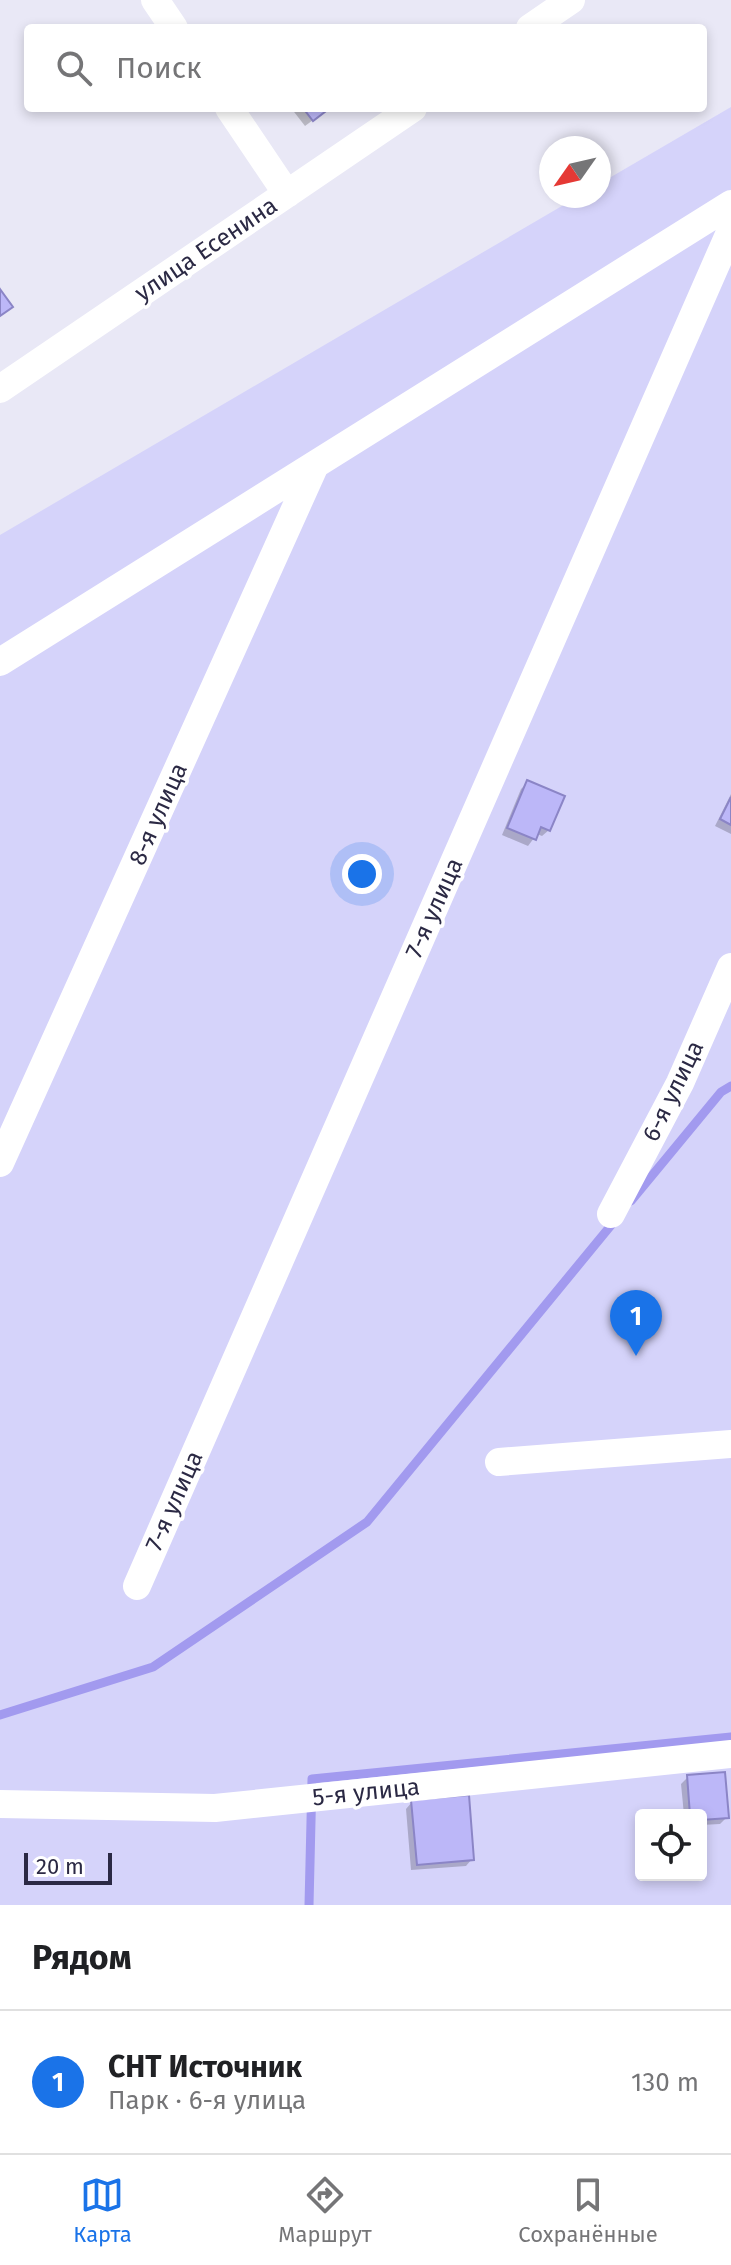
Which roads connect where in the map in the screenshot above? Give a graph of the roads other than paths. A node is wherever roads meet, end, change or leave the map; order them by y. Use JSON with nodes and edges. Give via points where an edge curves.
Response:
{"nodes":[{"id":1,"x":155,"y":0,"type":"edge"},
{"id":2,"x":571,"y":0,"type":"edge"},
{"id":3,"x":171,"y":24,"type":"edge"},
{"id":4,"x":536,"y":24,"type":"edge"},
{"id":5,"x":232,"y":112,"type":"edge"},
{"id":6,"x":407,"y":112,"type":"edge"},
{"id":7,"x":287,"y":194,"type":"junction"},
{"id":8,"x":731,"y":204,"type":"edge"},
{"id":9,"x":731,"y":230,"type":"edge"},
{"id":10,"x":0,"y":389,"type":"edge"},
{"id":11,"x":315,"y":465,"type":"junction"},
{"id":12,"x":0,"y":662,"type":"edge"},
{"id":13,"x":731,"y":967,"type":"edge"},
{"id":14,"x":0,"y":1163,"type":"edge"},
{"id":15,"x":611,"y":1214,"type":"dead end"},
{"id":16,"x":731,"y":1444,"type":"edge"},
{"id":17,"x":499,"y":1462,"type":"dead end"},
{"id":18,"x":137,"y":1586,"type":"dead end"},
{"id":19,"x":731,"y":1754,"type":"edge"},
{"id":20,"x":0,"y":1804,"type":"edge"}],
"edges":[{"from":1,"to":3,"type":"street"},
{"from":2,"to":4,"type":"street"},
{"from":5,"to":7,"type":"street"},
{"from":6,"to":7,"type":"street","name":"улица Есенина"},
{"from":7,"to":10,"type":"street","name":"улица Есенина"},
{"from":8,"to":11,"type":"street"},
{"from":9,"to":18,"type":"street","name":"7-я улица"},
{"from":11,"to":12,"type":"street"},
{"from":11,"to":14,"type":"street","name":"8-я улица"},
{"from":13,"to":15,"type":"street","name":"6-я улица","via":[[680,1083]]},
{"from":16,"to":17,"type":"street"},
{"from":19,"to":20,"type":"street","name":"5-я улица","via":[[215,1808]]}]}
